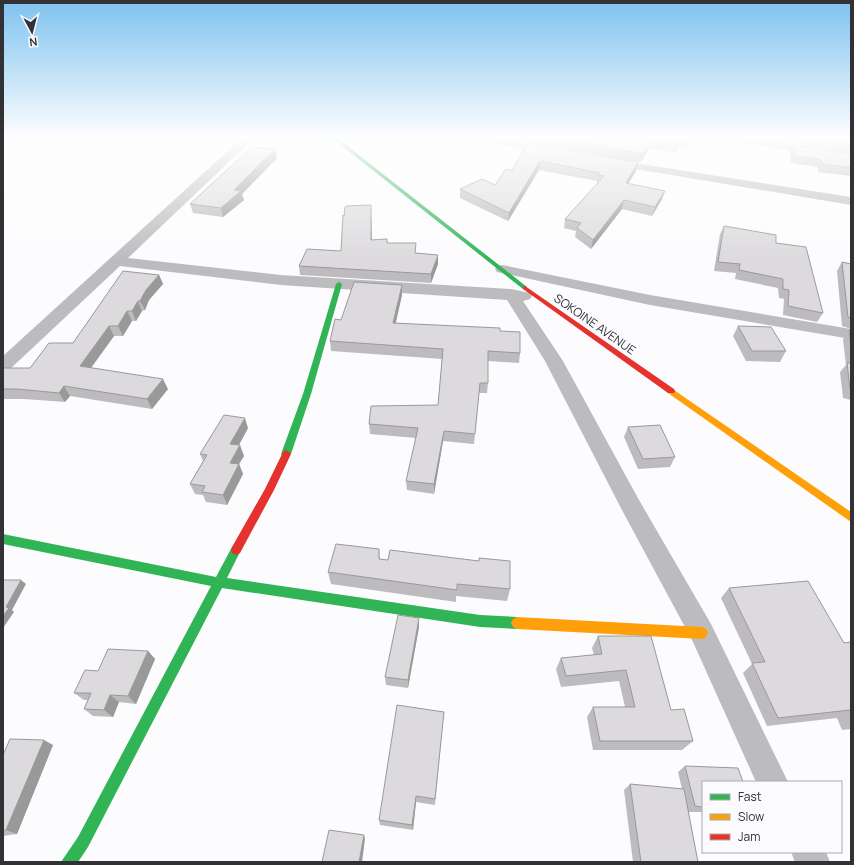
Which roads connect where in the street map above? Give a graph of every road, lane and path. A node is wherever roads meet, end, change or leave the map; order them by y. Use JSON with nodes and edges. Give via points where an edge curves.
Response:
{"nodes":[{"id":1,"x":206,"y":178,"type":"edge"},
{"id":2,"x":386,"y":178,"type":"edge"},
{"id":3,"x":714,"y":178,"type":"edge"},
{"id":4,"x":851,"y":201,"type":"edge"},
{"id":5,"x":117,"y":261,"type":"junction"},
{"id":6,"x":502,"y":269,"type":"junction"},
{"id":7,"x":339,"y":284,"type":"junction"},
{"id":8,"x":511,"y":294,"type":"junction"},
{"id":9,"x":536,"y":297,"type":"junction"},
{"id":10,"x":851,"y":334,"type":"edge"},
{"id":11,"x":3,"y":366,"type":"edge"},
{"id":12,"x":851,"y":518,"type":"edge"},
{"id":13,"x":3,"y":539,"type":"edge"},
{"id":14,"x":218,"y":582,"type":"junction"},
{"id":15,"x":702,"y":634,"type":"junction"},
{"id":16,"x":772,"y":781,"type":"edge"},
{"id":17,"x":809,"y":853,"type":"edge"},
{"id":18,"x":69,"y":862,"type":"edge"},
{"id":19,"x":814,"y":862,"type":"edge"}],
"edges":[{"from":1,"to":5,"type":"street"},
{"from":2,"to":6,"type":"street","name":"SOKOINE AVENUE"},
{"from":3,"to":4,"type":"street"},
{"from":5,"to":7,"type":"street","via":[[219,274]]},
{"from":5,"to":11,"type":"street"},
{"from":6,"to":9,"type":"street","name":"SOKOINE AVENUE"},
{"from":6,"to":10,"type":"street","via":[[650,300]]},
{"from":7,"to":8,"type":"street"},
{"from":7,"to":14,"type":"street","via":[[300,416],[284,457],[259,510]]},
{"from":8,"to":9,"type":"street"},
{"from":8,"to":15,"type":"street","via":[[554,361]]},
{"from":9,"to":12,"type":"street","name":"SOKOINE AVENUE"},
{"from":13,"to":14,"type":"street"},
{"from":14,"to":15,"type":"street","via":[[480,621]]},
{"from":14,"to":18,"type":"street","via":[[83,842]]},
{"from":15,"to":16,"type":"street"},
{"from":17,"to":19,"type":"street"}]}
